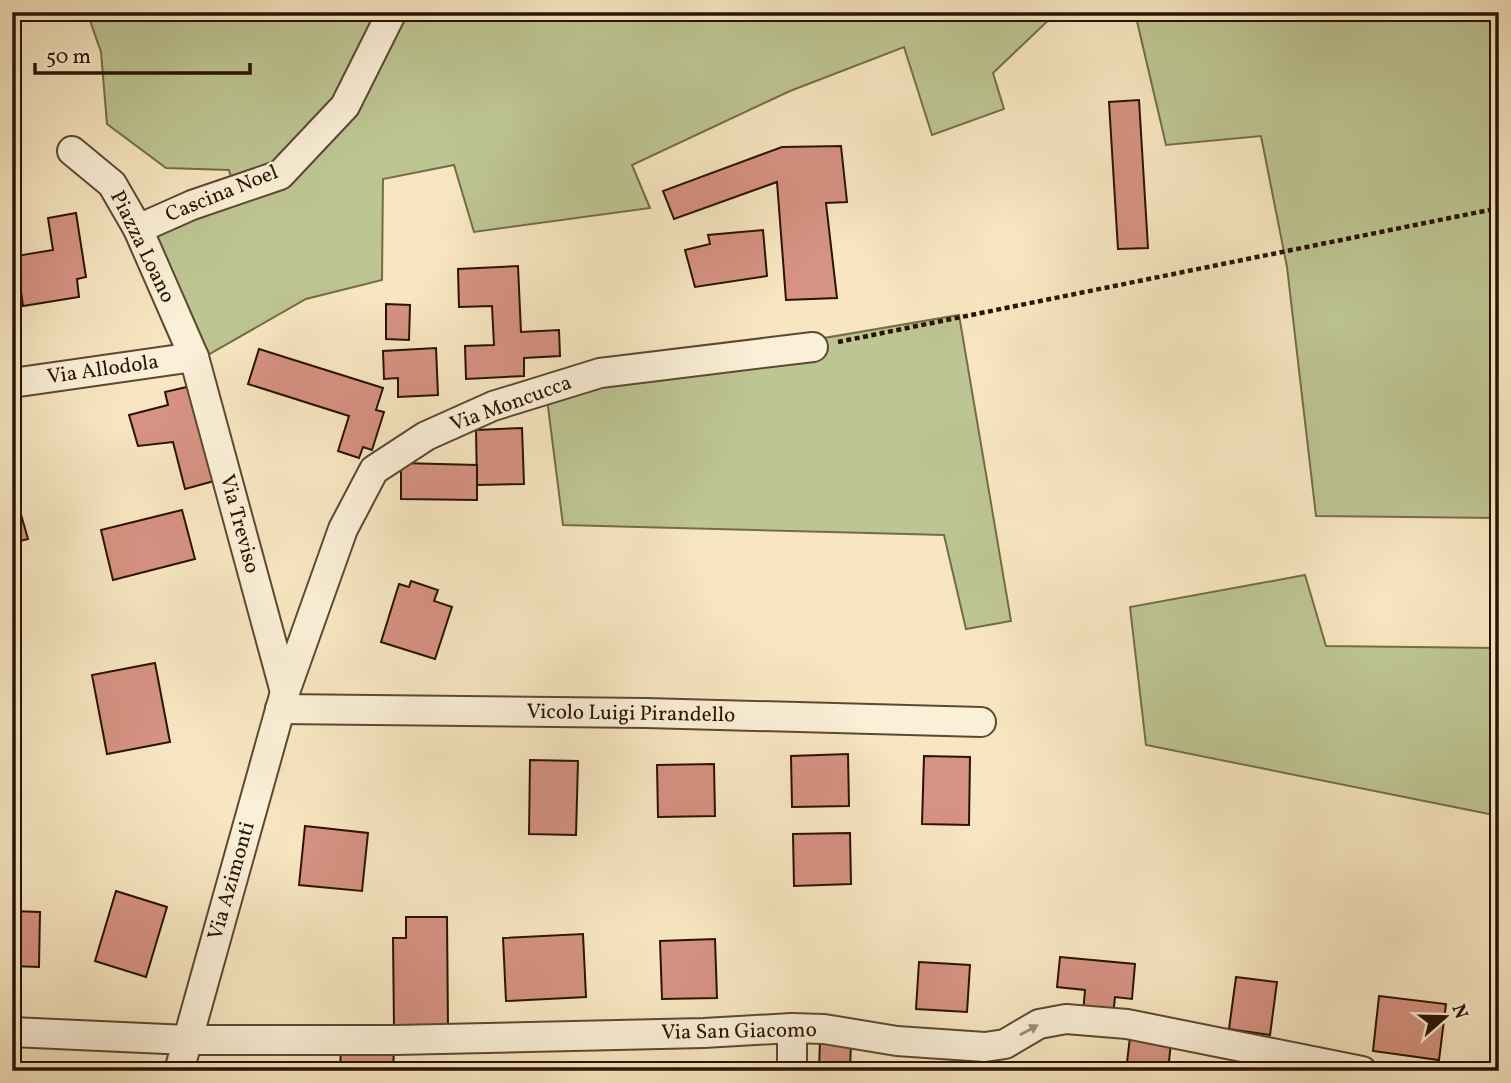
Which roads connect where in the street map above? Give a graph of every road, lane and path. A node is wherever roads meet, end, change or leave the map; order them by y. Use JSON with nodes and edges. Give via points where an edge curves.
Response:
{"nodes":[{"id":1,"x":391,"y":12,"type":"edge"},
{"id":2,"x":72,"y":151,"type":"dead end"},
{"id":3,"x":1499,"y":208,"type":"edge"},
{"id":4,"x":138,"y":229,"type":"junction"},
{"id":5,"x":813,"y":347,"type":"joint"},
{"id":6,"x":194,"y":357,"type":"junction"},
{"id":7,"x":12,"y":383,"type":"edge"},
{"id":8,"x":283,"y":700,"type":"junction"},
{"id":9,"x":981,"y":722,"type":"dead end"},
{"id":10,"x":792,"y":1028,"type":"junction"},
{"id":11,"x":12,"y":1032,"type":"edge"},
{"id":12,"x":188,"y":1040,"type":"junction"},
{"id":13,"x":1316,"y":1067,"type":"edge"},
{"id":14,"x":179,"y":1071,"type":"edge"},
{"id":15,"x":792,"y":1071,"type":"edge"},
{"id":16,"x":1363,"y":1071,"type":"edge"}],
"edges":[{"from":1,"to":4,"type":"street","name":"Cascina Noel","via":[[345,106],[280,175]]},
{"from":2,"to":4,"type":"street","name":"Piazza Loano","via":[[112,184]]},
{"from":3,"to":5,"type":"path"},
{"from":4,"to":6,"type":"street","name":"Piazza Loano"},
{"from":5,"to":8,"type":"street","name":"Via Moncucca","via":[[600,373],[493,406],[426,436],[374,470],[343,529]]},
{"from":6,"to":7,"type":"street","name":"Via Allodola"},
{"from":6,"to":8,"type":"street","name":"Via Treviso"},
{"from":8,"to":9,"type":"street","name":"Vicolo Luigi Pirandello"},
{"from":8,"to":12,"type":"street","name":"Via Azimonti"},
{"from":10,"to":12,"type":"street","name":"Via San Giacomo","via":[[396,1040]]},
{"from":10,"to":13,"type":"street","name":"Via San Giacomo","one_way":true,"via":[[985,1047],[1005,1044],[1039,1024],[1066,1019],[1127,1024]]},
{"from":10,"to":15,"type":"street"},
{"from":11,"to":12,"type":"street","name":"Via San Giacomo"},
{"from":12,"to":14,"type":"street","name":"Via Azimonti"},
{"from":13,"to":16,"type":"street","name":"Via San Giacomo"}]}
